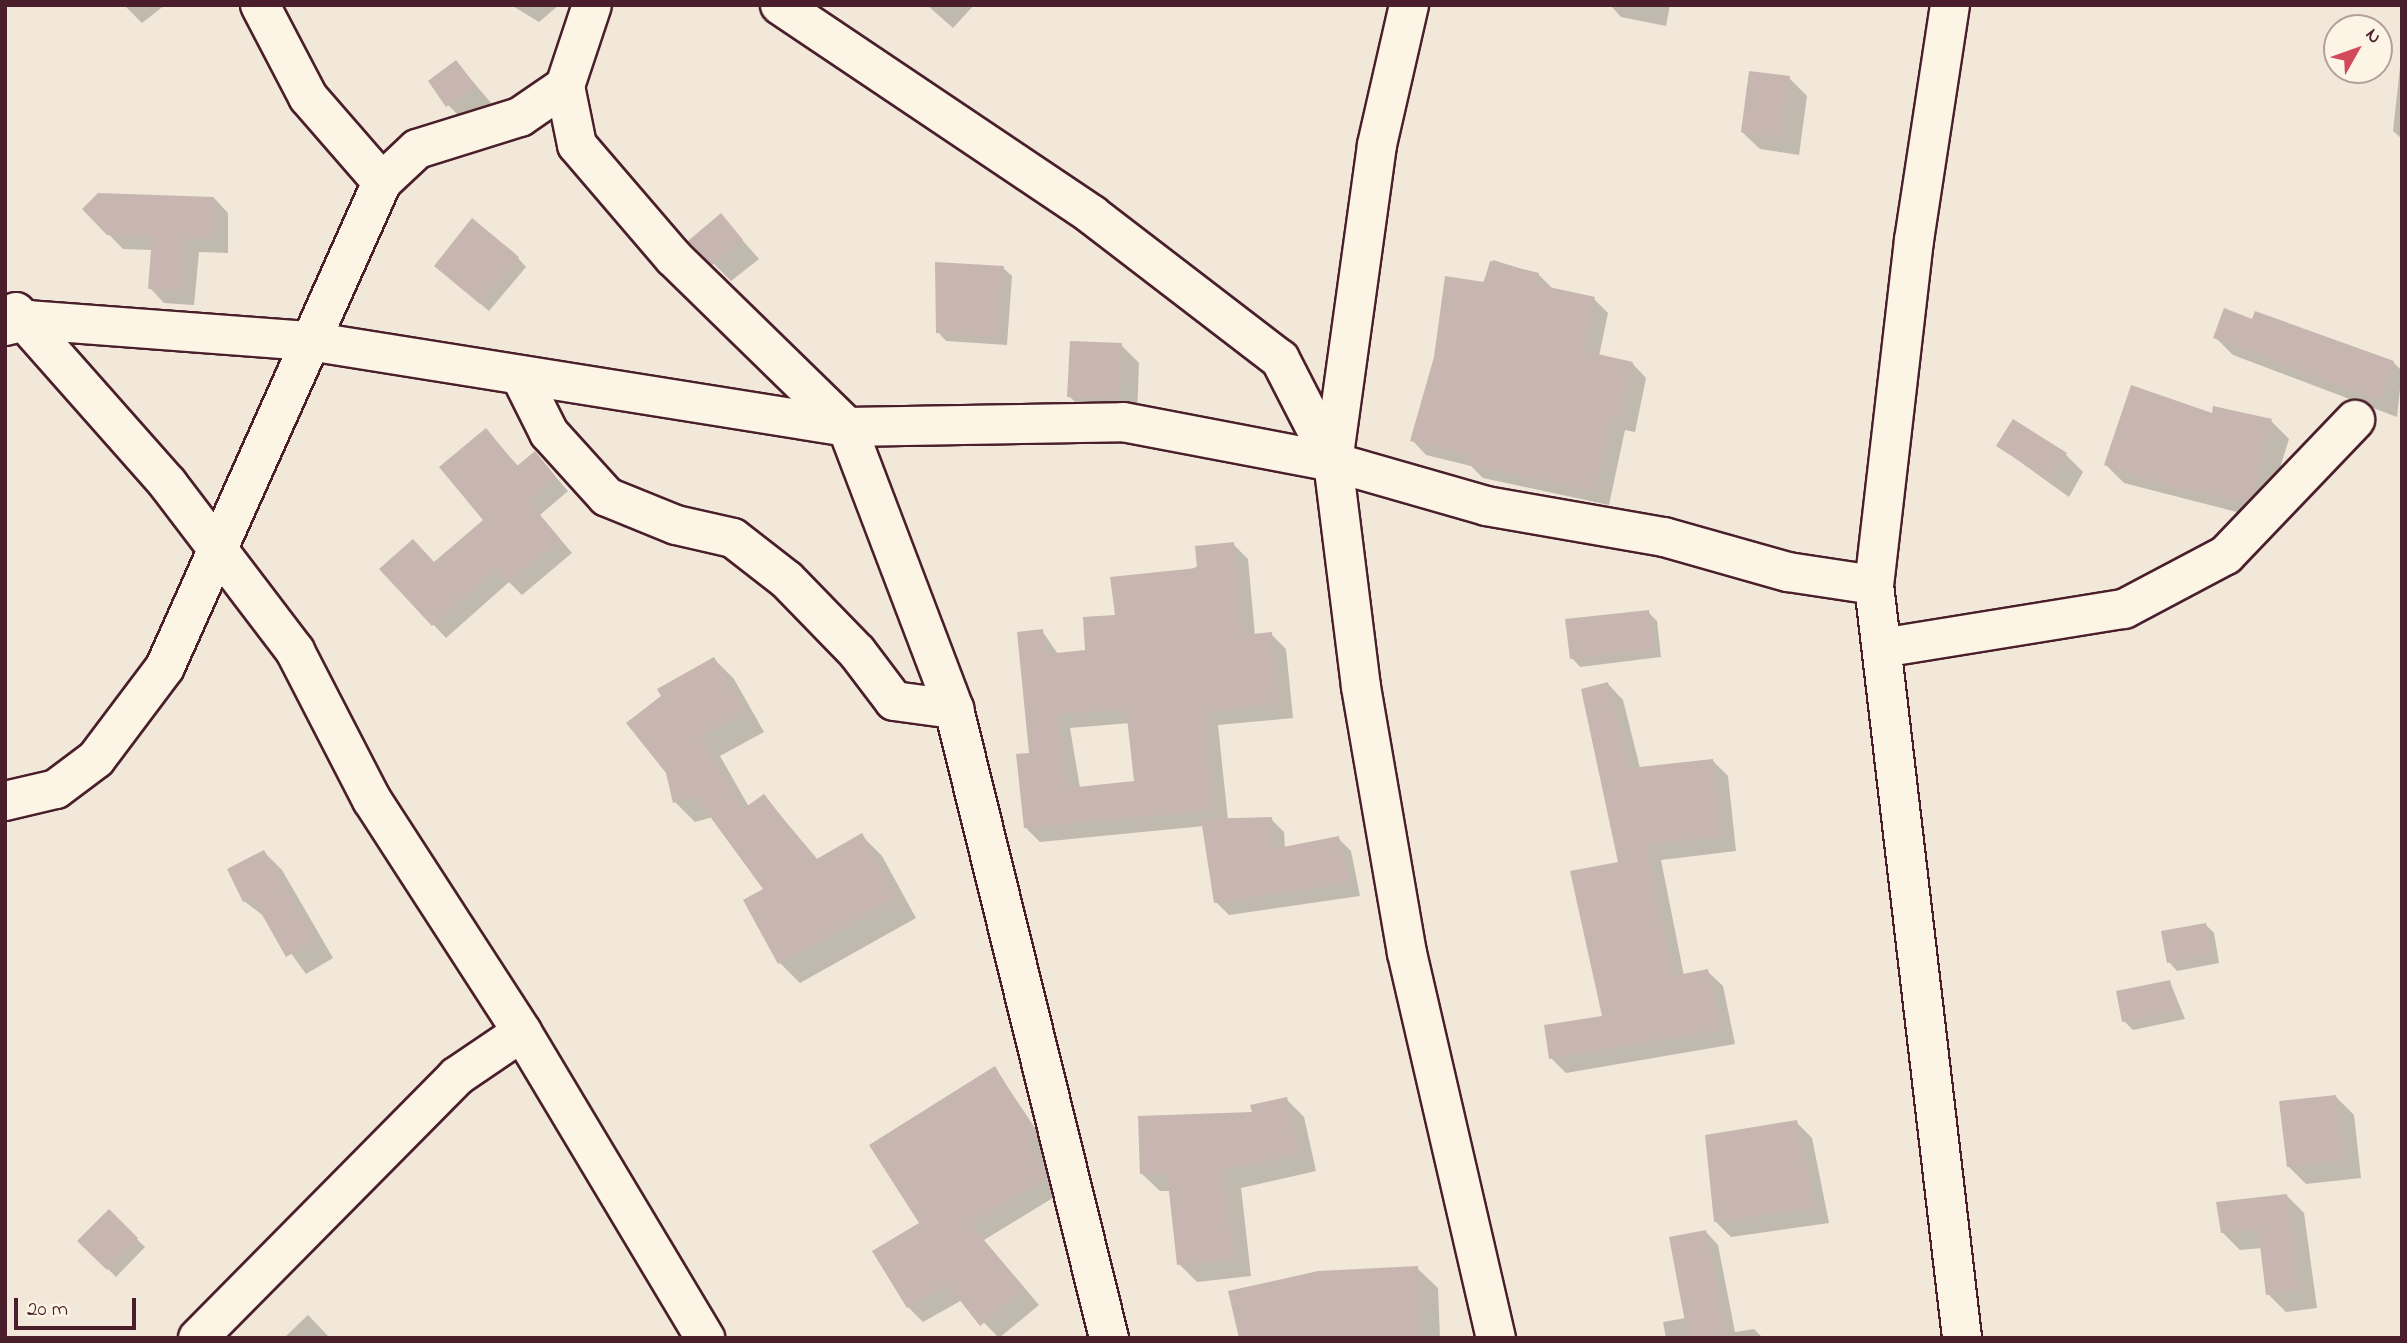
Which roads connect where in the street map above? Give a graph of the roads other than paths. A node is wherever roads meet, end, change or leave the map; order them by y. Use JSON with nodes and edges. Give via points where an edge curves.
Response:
{"nodes":[{"id":1,"x":260,"y":5,"type":"edge"},
{"id":2,"x":592,"y":5,"type":"edge"},
{"id":3,"x":780,"y":5,"type":"edge"},
{"id":4,"x":1409,"y":5,"type":"edge"},
{"id":5,"x":1950,"y":5,"type":"edge"},
{"id":6,"x":565,"y":86,"type":"junction"},
{"id":7,"x":382,"y":182,"type":"junction"},
{"id":8,"x":13,"y":317,"type":"edge"},
{"id":9,"x":309,"y":341,"type":"junction"},
{"id":10,"x":520,"y":375,"type":"junction"},
{"id":11,"x":2355,"y":421,"type":"dead end"},
{"id":12,"x":847,"y":426,"type":"junction"},
{"id":13,"x":1333,"y":462,"type":"junction"},
{"id":14,"x":216,"y":545,"type":"junction"},
{"id":15,"x":1874,"y":585,"type":"junction"},
{"id":16,"x":1882,"y":648,"type":"junction"},
{"id":17,"x":954,"y":709,"type":"junction"},
{"id":18,"x":5,"y":801,"type":"edge"},
{"id":19,"x":522,"y":1032,"type":"junction"},
{"id":20,"x":198,"y":1338,"type":"edge"},
{"id":21,"x":705,"y":1338,"type":"edge"},
{"id":22,"x":1109,"y":1338,"type":"edge"},
{"id":23,"x":1496,"y":1338,"type":"edge"},
{"id":24,"x":1962,"y":1338,"type":"edge"}],
"edges":[{"from":1,"to":7,"type":"street","via":[[308,97]]},
{"from":2,"to":6,"type":"street"},
{"from":3,"to":13,"type":"street","via":[[1092,215],[1280,359]]},
{"from":4,"to":13,"type":"street","via":[[1377,145]]},
{"from":5,"to":15,"type":"street","via":[[1914,240]]},
{"from":6,"to":7,"type":"street","via":[[520,117],[418,149]]},
{"from":6,"to":12,"type":"street","via":[[577,145],[674,258]]},
{"from":7,"to":9,"type":"street"},
{"from":8,"to":9,"type":"street"},
{"from":8,"to":14,"type":"street"},
{"from":9,"to":10,"type":"street"},
{"from":9,"to":14,"type":"street"},
{"from":10,"to":12,"type":"street"},
{"from":10,"to":17,"type":"street","via":[[549,433],[607,497],[676,525],[733,538],[787,580],[857,652],[894,701]]},
{"from":11,"to":16,"type":"street","via":[[2226,555],[2124,609]]},
{"from":12,"to":13,"type":"street","via":[[1123,422]]},
{"from":12,"to":17,"type":"street"},
{"from":13,"to":15,"type":"street","via":[[1486,506],[1664,537],[1788,572]]},
{"from":13,"to":23,"type":"street","via":[[1361,687],[1407,953]]},
{"from":14,"to":18,"type":"street","via":[[165,667],[122,729],[96,759],[56,789]]},
{"from":14,"to":19,"type":"street","via":[[295,651],[372,800]]},
{"from":15,"to":16,"type":"street"},
{"from":16,"to":24,"type":"street"},
{"from":17,"to":22,"type":"street"},
{"from":19,"to":20,"type":"street","via":[[457,1076]]},
{"from":19,"to":21,"type":"street"}]}
